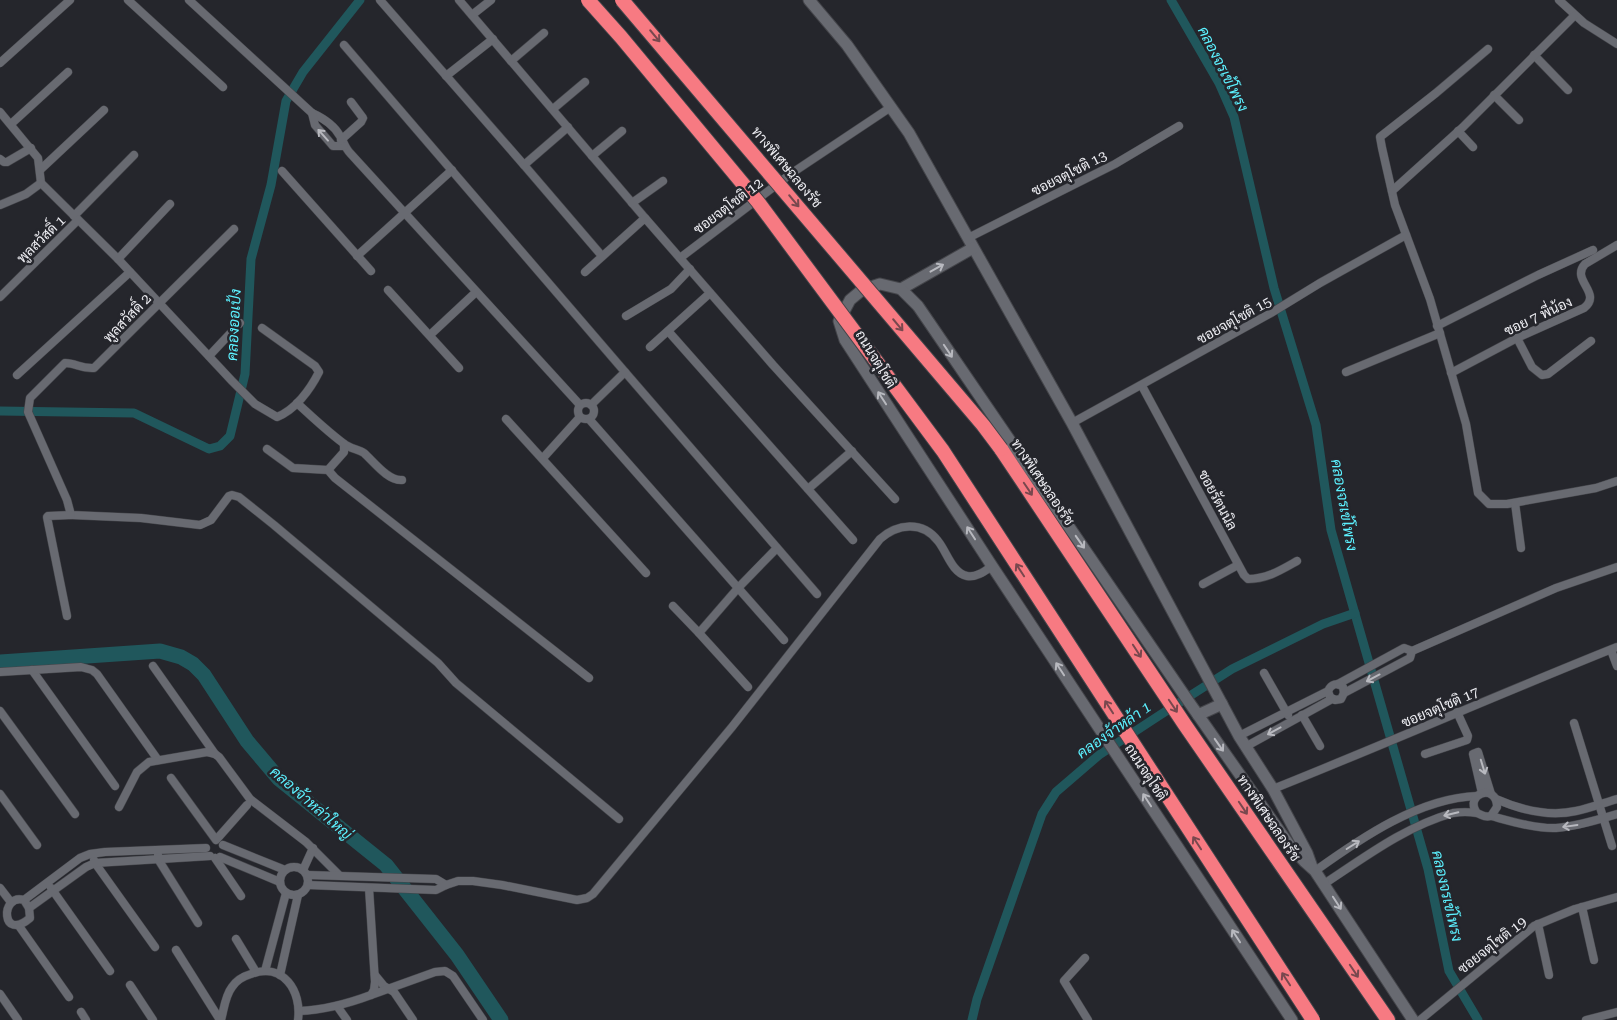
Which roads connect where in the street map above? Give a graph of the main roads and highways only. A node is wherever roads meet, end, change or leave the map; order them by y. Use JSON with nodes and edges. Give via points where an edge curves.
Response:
{"nodes":[{"id":1,"x":588,"y":0,"type":"edge"},
{"id":2,"x":622,"y":0,"type":"edge"},
{"id":3,"x":1387,"y":1018,"type":"edge"},
{"id":4,"x":1313,"y":1020,"type":"edge"}],
"edges":[{"from":4,"to":1,"type":"highway","one_way":true,"bridge":true,"via":[[943,451],[758,202]]},
{"from":2,"to":3,"type":"highway","name":"ทางพิเศษฉลองรัช","one_way":true,"bridge":true,"via":[[982,425]]}]}
